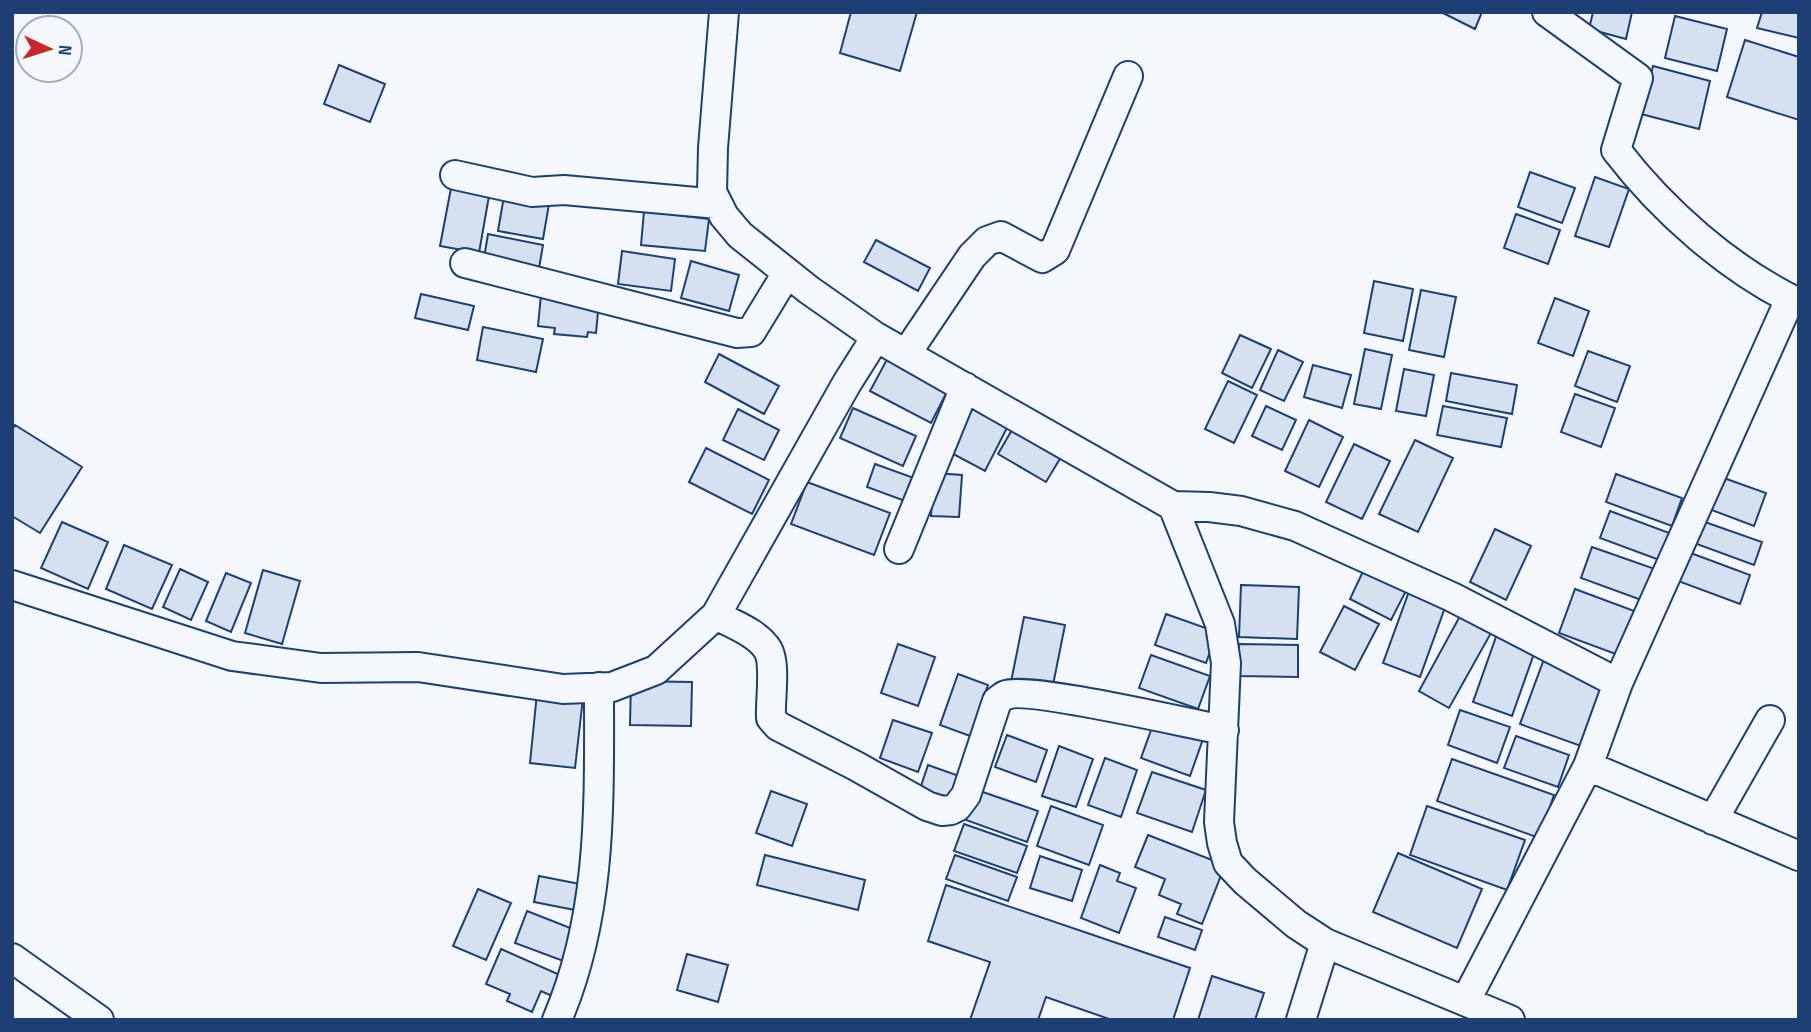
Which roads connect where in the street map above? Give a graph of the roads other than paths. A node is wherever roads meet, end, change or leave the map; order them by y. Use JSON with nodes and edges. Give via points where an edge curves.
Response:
{"nodes":[{"id":1,"x":724,"y":12,"type":"edge"},
{"id":2,"x":1561,"y":17,"type":"edge"},
{"id":3,"x":1128,"y":76,"type":"dead end"},
{"id":4,"x":455,"y":175,"type":"dead end"},
{"id":5,"x":718,"y":204,"type":"junction"},
{"id":6,"x":465,"y":263,"type":"dead end"},
{"id":7,"x":787,"y":273,"type":"junction"},
{"id":8,"x":1795,"y":301,"type":"edge"},
{"id":9,"x":876,"y":337,"type":"junction"},
{"id":10,"x":906,"y":354,"type":"junction"},
{"id":11,"x":965,"y":387,"type":"junction"},
{"id":12,"x":1173,"y":506,"type":"junction"},
{"id":13,"x":899,"y":549,"type":"dead end"},
{"id":14,"x":12,"y":585,"type":"edge"},
{"id":15,"x":716,"y":615,"type":"junction"},
{"id":16,"x":1618,"y":683,"type":"junction"},
{"id":17,"x":599,"y":688,"type":"junction"},
{"id":18,"x":1770,"y":720,"type":"dead end"},
{"id":19,"x":1224,"y":730,"type":"junction"},
{"id":20,"x":1588,"y":766,"type":"junction"},
{"id":21,"x":1713,"y":820,"type":"junction"},
{"id":22,"x":1799,"y":856,"type":"edge"},
{"id":23,"x":1325,"y":943,"type":"junction"},
{"id":24,"x":12,"y":958,"type":"edge"},
{"id":25,"x":1466,"y":1000,"type":"junction"},
{"id":26,"x":99,"y":1020,"type":"edge"},
{"id":27,"x":557,"y":1020,"type":"edge"},
{"id":28,"x":1301,"y":1020,"type":"edge"},
{"id":29,"x":1510,"y":1020,"type":"edge"}],
"edges":[{"from":1,"to":5,"type":"street","via":[[713,148],[712,192]]},
{"from":2,"to":8,"type":"street","via":[[1638,78],[1616,150],[1630,168],[1666,209],[1731,262]]},
{"from":3,"to":10,"type":"street","via":[[1055,250],[1042,258],[1001,236],[986,241]]},
{"from":4,"to":5,"type":"street","via":[[532,192],[564,190]]},
{"from":5,"to":7,"type":"street","via":[[740,235]]},
{"from":6,"to":7,"type":"street","via":[[737,333],[751,332]]},
{"from":7,"to":9,"type":"street"},
{"from":8,"to":16,"type":"street"},
{"from":9,"to":10,"type":"street"},
{"from":9,"to":15,"type":"street"},
{"from":10,"to":11,"type":"street"},
{"from":11,"to":12,"type":"street"},
{"from":11,"to":13,"type":"street"},
{"from":12,"to":16,"type":"street","via":[[1241,511],[1295,526],[1452,597]]},
{"from":12,"to":19,"type":"street","via":[[1220,624],[1226,663]]},
{"from":14,"to":17,"type":"street","via":[[232,656],[321,667],[418,667],[563,689]]},
{"from":15,"to":17,"type":"street","via":[[656,670]]},
{"from":15,"to":19,"type":"street","via":[[754,636],[767,649],[771,718],[778,726],[942,811],[957,807],[966,795],[997,701],[1006,694],[1060,698]]},
{"from":16,"to":20,"type":"street"},
{"from":17,"to":27,"type":"street","via":[[595,872],[586,935]]},
{"from":18,"to":21,"type":"street"},
{"from":19,"to":23,"type":"street","via":[[1219,822],[1228,863]]},
{"from":20,"to":21,"type":"street"},
{"from":20,"to":25,"type":"street"},
{"from":21,"to":22,"type":"street"},
{"from":23,"to":25,"type":"street"},
{"from":23,"to":28,"type":"street"},
{"from":24,"to":26,"type":"street"},
{"from":25,"to":29,"type":"street"}]}
